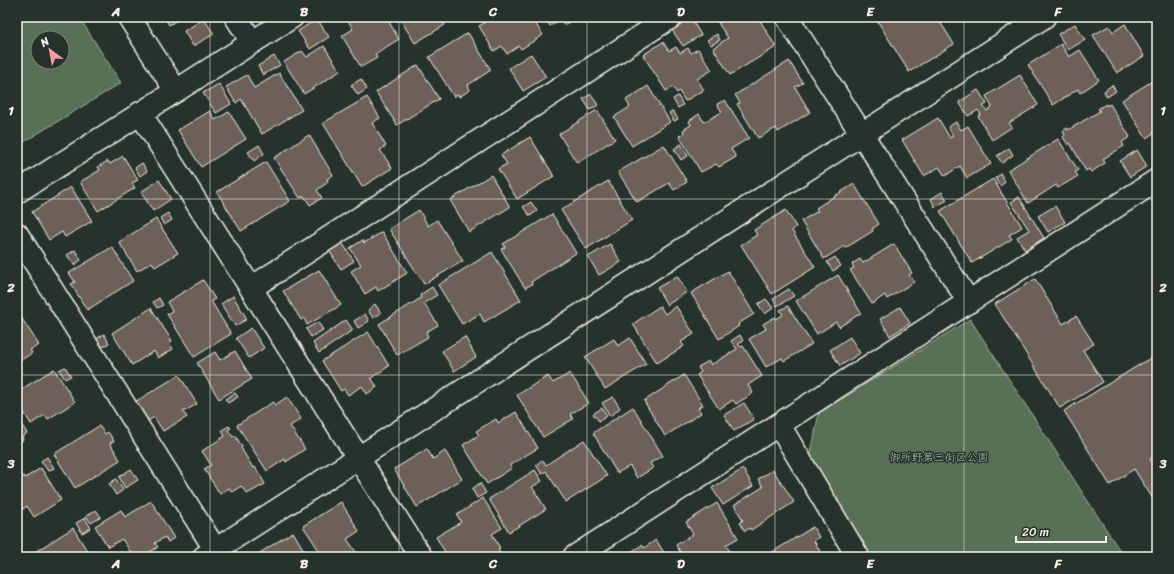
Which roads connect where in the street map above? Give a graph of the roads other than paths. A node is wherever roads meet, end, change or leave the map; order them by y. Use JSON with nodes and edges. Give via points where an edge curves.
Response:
{"nodes":[{"id":1,"x":129,"y":17,"type":"edge"},
{"id":2,"x":236,"y":17,"type":"edge"},
{"id":3,"x":292,"y":17,"type":"edge"},
{"id":4,"x":671,"y":17,"type":"edge"},
{"id":5,"x":787,"y":17,"type":"edge"},
{"id":6,"x":1044,"y":17,"type":"edge"},
{"id":7,"x":252,"y":42,"type":"junction"},
{"id":8,"x":176,"y":91,"type":"junction"},
{"id":9,"x":140,"y":113,"type":"junction"},
{"id":10,"x":862,"y":134,"type":"junction"},
{"id":11,"x":1156,"y":184,"type":"edge"},
{"id":12,"x":17,"y":192,"type":"edge"},
{"id":13,"x":17,"y":234,"type":"edge"},
{"id":14,"x":251,"y":288,"type":"junction"},
{"id":15,"x":969,"y":302,"type":"junction"},
{"id":16,"x":779,"y":425,"type":"junction"},
{"id":17,"x":358,"y":458,"type":"junction"},
{"id":18,"x":213,"y":554,"type":"edge"},
{"id":19,"x":421,"y":557,"type":"edge"},
{"id":20,"x":574,"y":557,"type":"edge"},
{"id":21,"x":858,"y":557,"type":"edge"}],
"edges":[{"from":1,"to":8,"type":"street"},
{"from":2,"to":7,"type":"street"},
{"from":3,"to":7,"type":"street"},
{"from":4,"to":14,"type":"street"},
{"from":5,"to":10,"type":"street"},
{"from":6,"to":10,"type":"street"},
{"from":7,"to":8,"type":"street"},
{"from":8,"to":9,"type":"street"},
{"from":9,"to":12,"type":"street"},
{"from":9,"to":14,"type":"street"},
{"from":10,"to":15,"type":"street"},
{"from":10,"to":17,"type":"street"},
{"from":11,"to":15,"type":"street"},
{"from":13,"to":18,"type":"street"},
{"from":14,"to":17,"type":"street"},
{"from":15,"to":16,"type":"street"},
{"from":16,"to":20,"type":"street"},
{"from":16,"to":21,"type":"street"},
{"from":17,"to":18,"type":"street"},
{"from":17,"to":19,"type":"street"}]}
